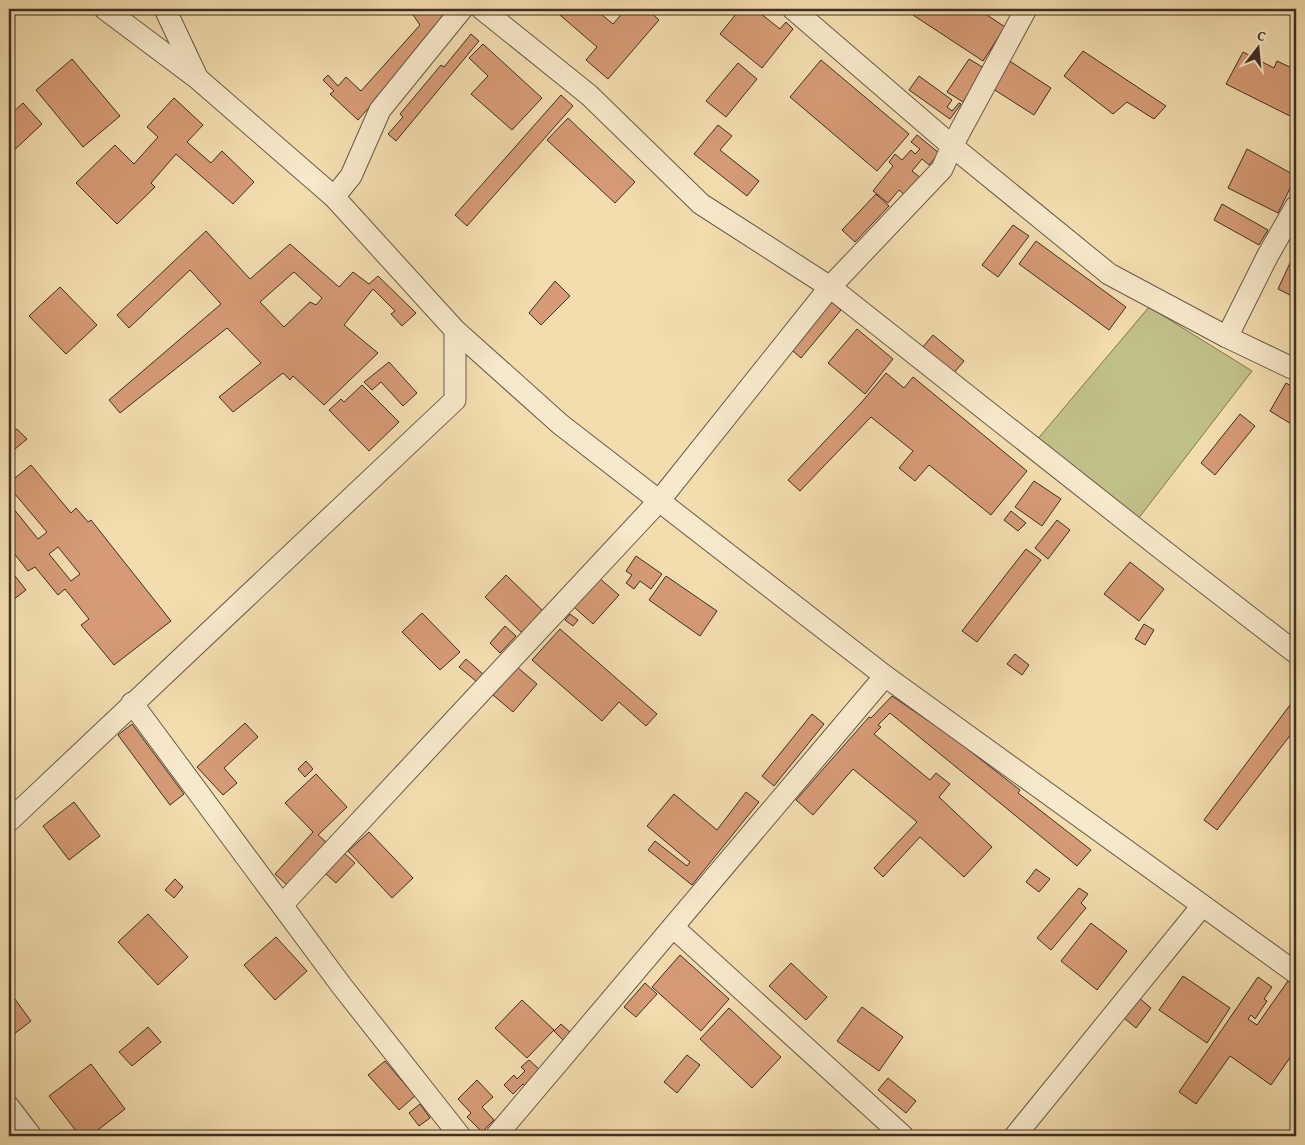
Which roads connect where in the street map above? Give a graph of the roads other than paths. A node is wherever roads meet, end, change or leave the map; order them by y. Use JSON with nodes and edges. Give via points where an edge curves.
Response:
{"nodes":[{"id":1,"x":105,"y":9,"type":"edge"},
{"id":2,"x":165,"y":9,"type":"edge"},
{"id":3,"x":462,"y":9,"type":"edge"},
{"id":4,"x":482,"y":9,"type":"edge"},
{"id":5,"x":792,"y":9,"type":"edge"},
{"id":6,"x":1026,"y":9,"type":"edge"},
{"id":7,"x":197,"y":78,"type":"junction"},
{"id":8,"x":952,"y":146,"type":"junction"},
{"id":9,"x":334,"y":197,"type":"junction"},
{"id":10,"x":1296,"y":206,"type":"edge"},
{"id":11,"x":830,"y":287,"type":"junction"},
{"id":12,"x":455,"y":330,"type":"junction"},
{"id":13,"x":1227,"y":337,"type":"junction"},
{"id":14,"x":1296,"y":370,"type":"edge"},
{"id":15,"x":659,"y":501,"type":"junction"},
{"id":16,"x":1296,"y":653,"type":"edge"},
{"id":17,"x":885,"y":676,"type":"junction"},
{"id":18,"x":132,"y":703,"type":"junction"},
{"id":19,"x":9,"y":821,"type":"edge"},
{"id":20,"x":282,"y":905,"type":"junction"},
{"id":21,"x":1202,"y":906,"type":"junction"},
{"id":22,"x":673,"y":927,"type":"junction"},
{"id":23,"x":1296,"y":973,"type":"edge"},
{"id":24,"x":9,"y":1108,"type":"edge"},
{"id":25,"x":31,"y":1136,"type":"edge"},
{"id":26,"x":460,"y":1136,"type":"edge"},
{"id":27,"x":496,"y":1136,"type":"edge"},
{"id":28,"x":903,"y":1136,"type":"edge"},
{"id":29,"x":1015,"y":1136,"type":"edge"}],
"edges":[{"from":1,"to":7,"type":"street"},
{"from":2,"to":7,"type":"street"},
{"from":3,"to":9,"type":"street","via":[[380,110],[351,176]]},
{"from":4,"to":11,"type":"street","via":[[589,95],[701,204]]},
{"from":5,"to":8,"type":"street"},
{"from":6,"to":8,"type":"street"},
{"from":7,"to":9,"type":"street"},
{"from":8,"to":11,"type":"street","via":[[942,169]]},
{"from":8,"to":13,"type":"street","via":[[1109,274]]},
{"from":9,"to":12,"type":"street"},
{"from":10,"to":13,"type":"street"},
{"from":11,"to":15,"type":"street"},
{"from":11,"to":16,"type":"street"},
{"from":12,"to":15,"type":"street","via":[[560,424]]},
{"from":12,"to":18,"type":"street","via":[[455,400]]},
{"from":13,"to":14,"type":"street"},
{"from":15,"to":17,"type":"street"},
{"from":15,"to":20,"type":"street"},
{"from":17,"to":21,"type":"street"},
{"from":17,"to":22,"type":"street"},
{"from":18,"to":19,"type":"street"},
{"from":18,"to":20,"type":"street"},
{"from":20,"to":26,"type":"street"},
{"from":21,"to":23,"type":"street"},
{"from":21,"to":29,"type":"street"},
{"from":22,"to":27,"type":"street"},
{"from":22,"to":28,"type":"street"},
{"from":24,"to":25,"type":"street"}]}
